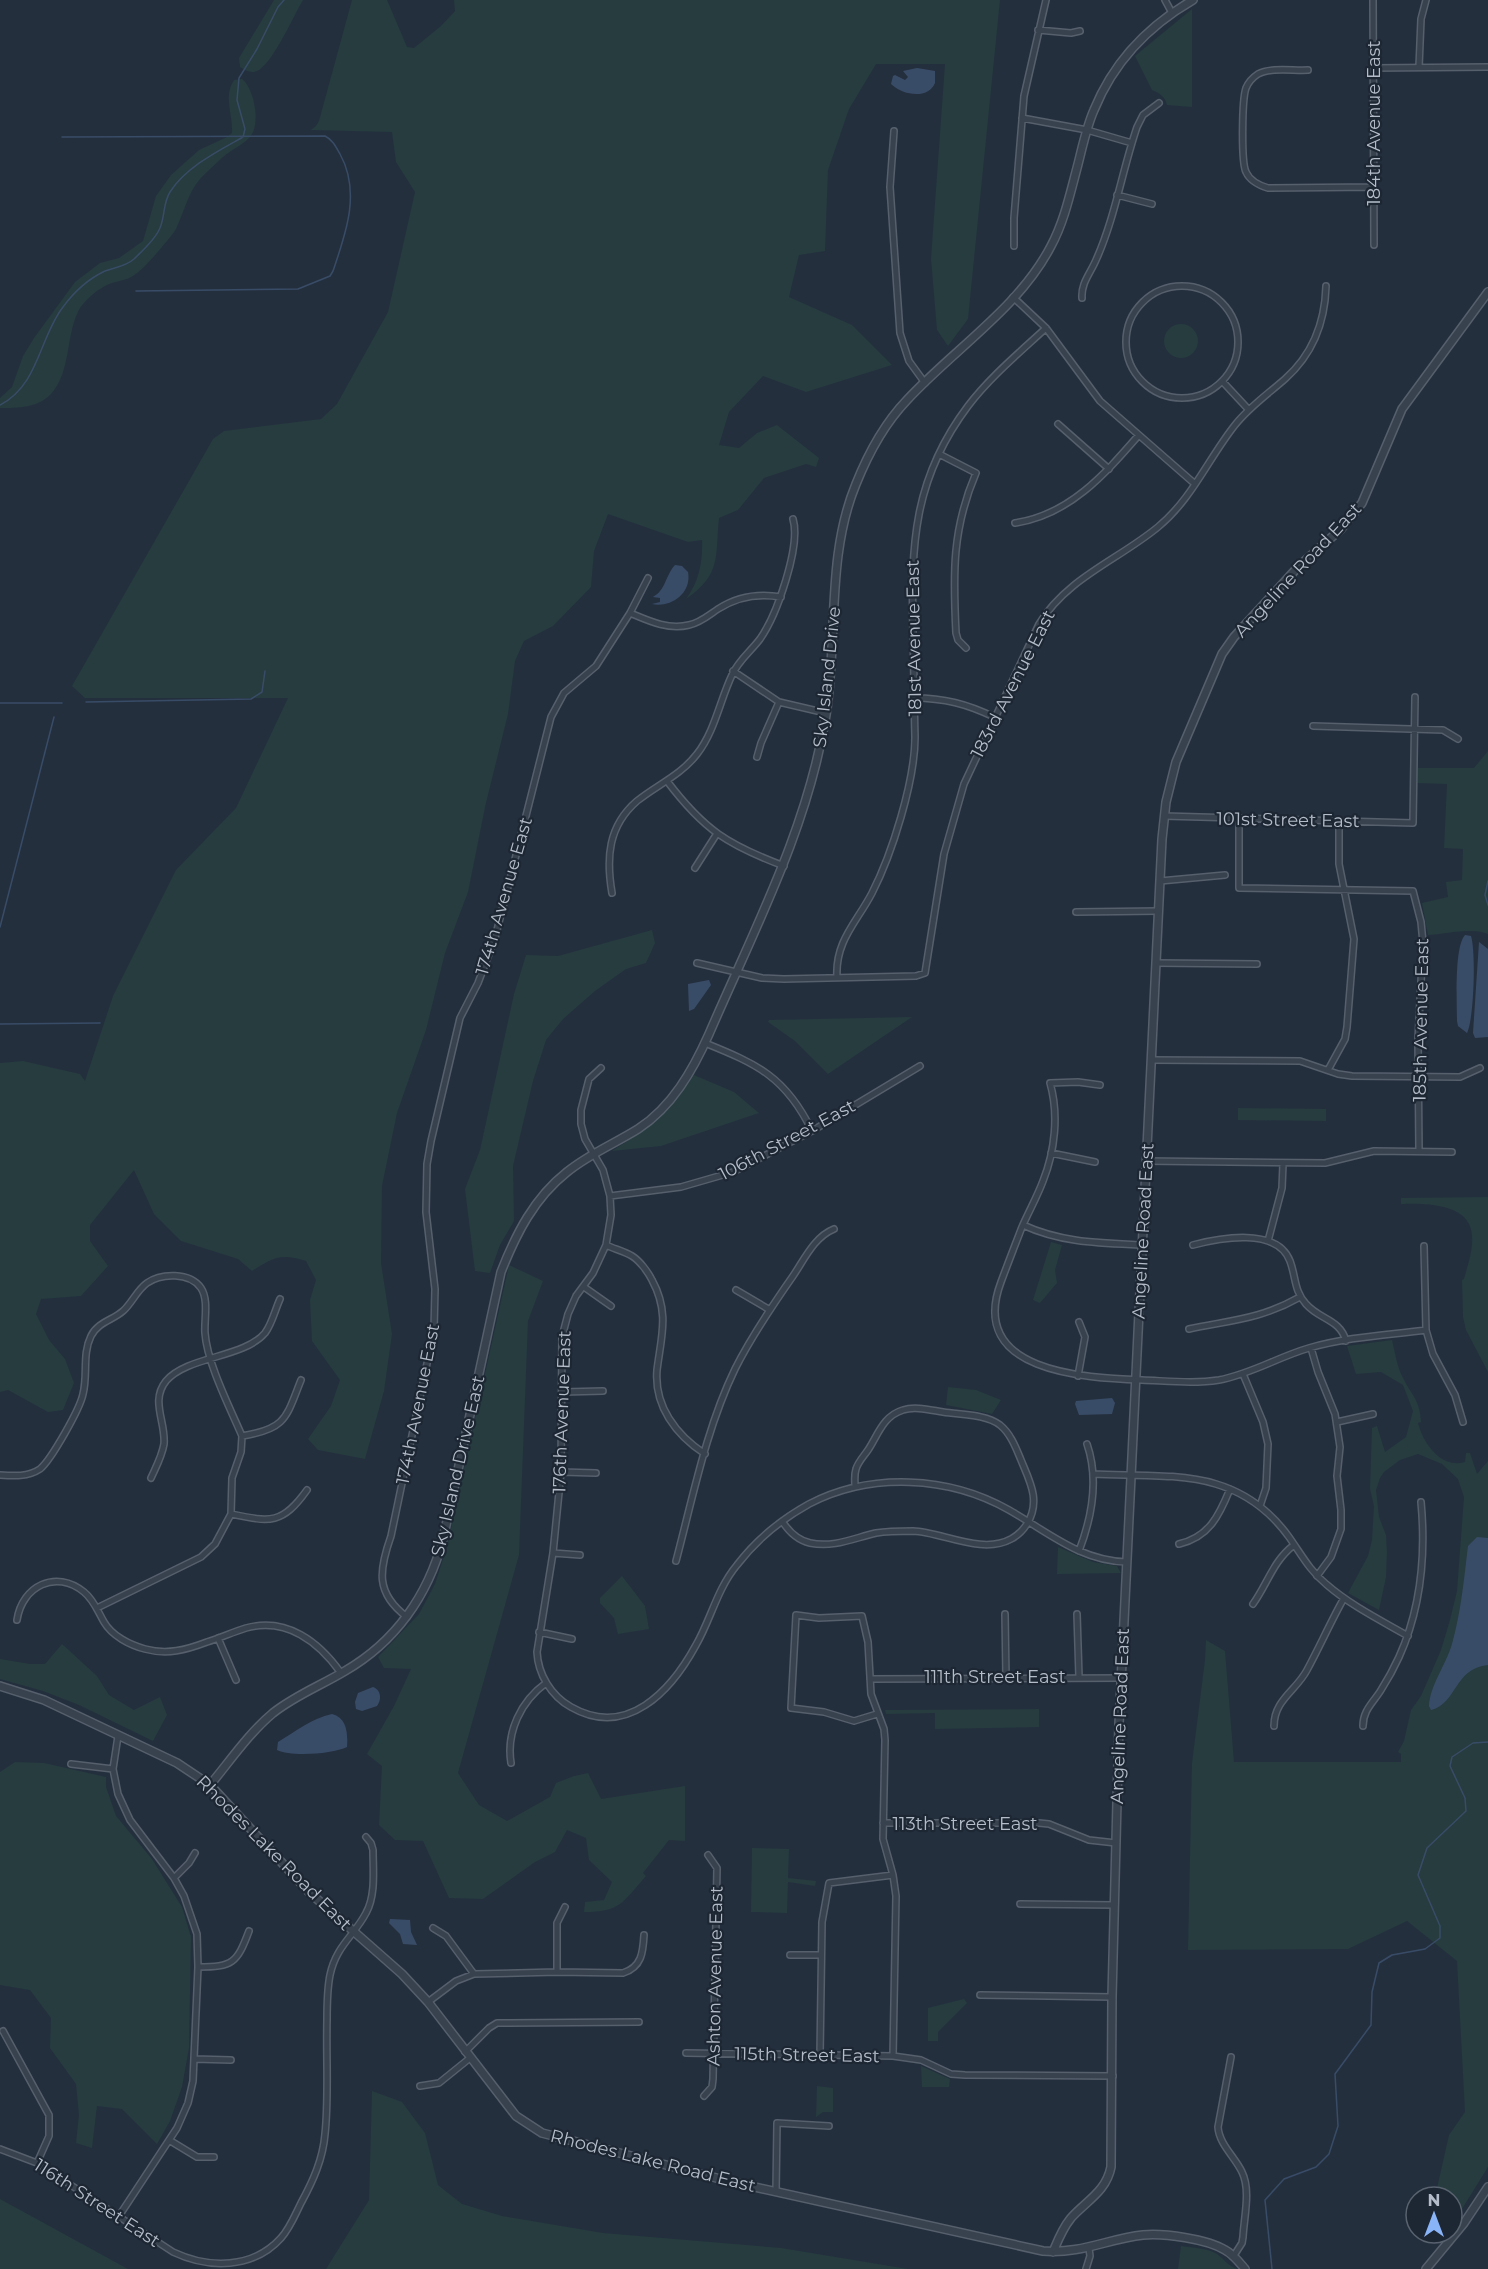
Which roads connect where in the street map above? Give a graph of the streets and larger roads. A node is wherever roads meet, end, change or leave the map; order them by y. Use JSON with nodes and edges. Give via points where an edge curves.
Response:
{"nodes":[{"id":1,"x":1046,"y":0,"type":"edge"},
{"id":2,"x":1165,"y":0,"type":"edge"},
{"id":3,"x":1193,"y":0,"type":"edge"},
{"id":4,"x":1373,"y":0,"type":"edge"},
{"id":5,"x":1426,"y":0,"type":"edge"},
{"id":6,"x":1172,"y":13,"type":"junction"},
{"id":7,"x":1038,"y":30,"type":"junction"},
{"id":8,"x":1080,"y":31,"type":"dead end"},
{"id":9,"x":1488,"y":67,"type":"edge"},
{"id":10,"x":1374,"y":68,"type":"junction"},
{"id":11,"x":1419,"y":68,"type":"junction"},
{"id":12,"x":1308,"y":70,"type":"dead end"},
{"id":13,"x":1159,"y":104,"type":"dead end"},
{"id":14,"x":1022,"y":118,"type":"junction"},
{"id":15,"x":1087,"y":130,"type":"junction"},
{"id":16,"x":894,"y":131,"type":"dead end"},
{"id":17,"x":1132,"y":143,"type":"junction"},
{"id":18,"x":1374,"y":187,"type":"junction"},
{"id":19,"x":1117,"y":195,"type":"junction"},
{"id":20,"x":1152,"y":204,"type":"dead end"},
{"id":21,"x":1374,"y":245,"type":"dead end"},
{"id":22,"x":1014,"y":246,"type":"dead end"},
{"id":23,"x":1326,"y":286,"type":"dead end"},
{"id":24,"x":1488,"y":292,"type":"edge"},
{"id":25,"x":1013,"y":297,"type":"junction"},
{"id":26,"x":1082,"y":298,"type":"dead end"},
{"id":27,"x":1046,"y":328,"type":"junction"},
{"id":28,"x":1222,"y":381,"type":"junction"},
{"id":29,"x":925,"y":383,"type":"junction"},
{"id":30,"x":1250,"y":410,"type":"junction"},
{"id":31,"x":1058,"y":424,"type":"dead end"},
{"id":32,"x":1138,"y":436,"type":"junction"},
{"id":33,"x":939,"y":454,"type":"junction"},
{"id":34,"x":1109,"y":469,"type":"junction"},
{"id":35,"x":1195,"y":484,"type":"junction"},
{"id":36,"x":793,"y":519,"type":"dead end"},
{"id":37,"x":1015,"y":523,"type":"dead end"},
{"id":38,"x":648,"y":578,"type":"dead end"},
{"id":39,"x":781,"y":597,"type":"junction"},
{"id":40,"x":630,"y":613,"type":"junction"},
{"id":41,"x":966,"y":648,"type":"dead end"},
{"id":42,"x":734,"y":671,"type":"junction"},
{"id":43,"x":1415,"y":697,"type":"dead end"},
{"id":44,"x":914,"y":698,"type":"junction"},
{"id":45,"x":779,"y":702,"type":"junction"},
{"id":46,"x":826,"y":713,"type":"junction"},
{"id":47,"x":994,"y":717,"type":"junction"},
{"id":48,"x":1313,"y":726,"type":"dead end"},
{"id":49,"x":1415,"y":728,"type":"junction"},
{"id":50,"x":1458,"y":739,"type":"dead end"},
{"id":51,"x":757,"y":757,"type":"dead end"},
{"id":52,"x":667,"y":781,"type":"junction"},
{"id":53,"x":1164,"y":816,"type":"junction"},
{"id":54,"x":1239,"y":819,"type":"junction"},
{"id":55,"x":1340,"y":821,"type":"junction"},
{"id":56,"x":716,"y":835,"type":"junction"},
{"id":57,"x":784,"y":866,"type":"junction"},
{"id":58,"x":695,"y":868,"type":"dead end"},
{"id":59,"x":1226,"y":875,"type":"dead end"},
{"id":60,"x":1160,"y":881,"type":"junction"},
{"id":61,"x":1345,"y":891,"type":"junction"},
{"id":62,"x":612,"y":892,"type":"dead end"},
{"id":63,"x":1159,"y":911,"type":"junction"},
{"id":64,"x":1076,"y":912,"type":"dead end"},
{"id":65,"x":697,"y":963,"type":"dead end"},
{"id":66,"x":1156,"y":963,"type":"junction"},
{"id":67,"x":1257,"y":964,"type":"dead end"},
{"id":68,"x":736,"y":972,"type":"junction"},
{"id":69,"x":837,"y":977,"type":"junction"},
{"id":70,"x":705,"y":1043,"type":"junction"},
{"id":71,"x":1152,"y":1060,"type":"junction"},
{"id":72,"x":920,"y":1066,"type":"dead end"},
{"id":73,"x":601,"y":1068,"type":"dead end"},
{"id":74,"x":1480,"y":1068,"type":"dead end"},
{"id":75,"x":1328,"y":1070,"type":"junction"},
{"id":76,"x":1419,"y":1076,"type":"junction"},
{"id":77,"x":1100,"y":1085,"type":"dead end"},
{"id":78,"x":812,"y":1131,"type":"junction"},
{"id":79,"x":1419,"y":1151,"type":"junction"},
{"id":80,"x":1452,"y":1152,"type":"dead end"},
{"id":81,"x":1052,"y":1153,"type":"junction"},
{"id":82,"x":592,"y":1154,"type":"junction"},
{"id":83,"x":1146,"y":1161,"type":"junction"},
{"id":84,"x":1095,"y":1162,"type":"dead end"},
{"id":85,"x":1283,"y":1164,"type":"junction"},
{"id":86,"x":610,"y":1196,"type":"junction"},
{"id":87,"x":1023,"y":1225,"type":"junction"},
{"id":88,"x":834,"y":1229,"type":"dead end"},
{"id":89,"x":1268,"y":1241,"type":"junction"},
{"id":90,"x":606,"y":1245,"type":"junction"},
{"id":91,"x":1143,"y":1245,"type":"junction"},
{"id":92,"x":1193,"y":1245,"type":"dead end"},
{"id":93,"x":1424,"y":1246,"type":"dead end"},
{"id":94,"x":584,"y":1287,"type":"junction"},
{"id":95,"x":736,"y":1290,"type":"dead end"},
{"id":96,"x":1300,"y":1297,"type":"junction"},
{"id":97,"x":280,"y":1299,"type":"dead end"},
{"id":98,"x":611,"y":1306,"type":"dead end"},
{"id":99,"x":770,"y":1310,"type":"junction"},
{"id":100,"x":1080,"y":1322,"type":"dead end"},
{"id":101,"x":1189,"y":1329,"type":"dead end"},
{"id":102,"x":1426,"y":1330,"type":"junction"},
{"id":103,"x":1346,"y":1341,"type":"junction"},
{"id":104,"x":1311,"y":1347,"type":"junction"},
{"id":105,"x":211,"y":1359,"type":"junction"},
{"id":106,"x":1243,"y":1374,"type":"junction"},
{"id":107,"x":1078,"y":1376,"type":"junction"},
{"id":108,"x":301,"y":1380,"type":"dead end"},
{"id":109,"x":1136,"y":1380,"type":"junction"},
{"id":110,"x":603,"y":1391,"type":"dead end"},
{"id":111,"x":563,"y":1392,"type":"junction"},
{"id":112,"x":1373,"y":1414,"type":"dead end"},
{"id":113,"x":1337,"y":1422,"type":"junction"},
{"id":114,"x":1463,"y":1422,"type":"dead end"},
{"id":115,"x":242,"y":1436,"type":"junction"},
{"id":116,"x":1087,"y":1444,"type":"dead end"},
{"id":117,"x":705,"y":1454,"type":"junction"},
{"id":118,"x":561,"y":1472,"type":"junction"},
{"id":119,"x":596,"y":1473,"type":"dead end"},
{"id":120,"x":1093,"y":1474,"type":"junction"},
{"id":121,"x":0,"y":1475,"type":"edge"},
{"id":122,"x":1132,"y":1476,"type":"junction"},
{"id":123,"x":151,"y":1478,"type":"dead end"},
{"id":124,"x":855,"y":1487,"type":"junction"},
{"id":125,"x":1230,"y":1489,"type":"junction"},
{"id":126,"x":307,"y":1490,"type":"dead end"},
{"id":127,"x":1421,"y":1502,"type":"dead end"},
{"id":128,"x":1260,"y":1506,"type":"junction"},
{"id":129,"x":231,"y":1514,"type":"junction"},
{"id":130,"x":782,"y":1521,"type":"junction"},
{"id":131,"x":1028,"y":1522,"type":"junction"},
{"id":132,"x":1179,"y":1544,"type":"dead end"},
{"id":133,"x":1294,"y":1545,"type":"junction"},
{"id":134,"x":1078,"y":1551,"type":"junction"},
{"id":135,"x":553,"y":1553,"type":"junction"},
{"id":136,"x":580,"y":1556,"type":"dead end"},
{"id":137,"x":676,"y":1561,"type":"dead end"},
{"id":138,"x":1127,"y":1562,"type":"junction"},
{"id":139,"x":1317,"y":1576,"type":"junction"},
{"id":140,"x":1344,"y":1598,"type":"junction"},
{"id":141,"x":1253,"y":1604,"type":"dead end"},
{"id":142,"x":97,"y":1608,"type":"junction"},
{"id":143,"x":1005,"y":1614,"type":"dead end"},
{"id":144,"x":1077,"y":1614,"type":"dead end"},
{"id":145,"x":407,"y":1617,"type":"junction"},
{"id":146,"x":17,"y":1620,"type":"dead end"},
{"id":147,"x":539,"y":1632,"type":"junction"},
{"id":148,"x":1408,"y":1636,"type":"junction"},
{"id":149,"x":218,"y":1638,"type":"junction"},
{"id":150,"x":572,"y":1639,"type":"dead end"},
{"id":151,"x":341,"y":1673,"type":"junction"},
{"id":152,"x":1006,"y":1677,"type":"junction"},
{"id":153,"x":1079,"y":1677,"type":"junction"},
{"id":154,"x":1121,"y":1678,"type":"junction"},
{"id":155,"x":870,"y":1679,"type":"junction"},
{"id":156,"x":236,"y":1680,"type":"dead end"},
{"id":157,"x":546,"y":1683,"type":"junction"},
{"id":158,"x":0,"y":1686,"type":"edge"},
{"id":159,"x":877,"y":1714,"type":"junction"},
{"id":160,"x":1274,"y":1725,"type":"dead end"},
{"id":161,"x":1364,"y":1726,"type":"dead end"},
{"id":162,"x":118,"y":1736,"type":"junction"},
{"id":163,"x":511,"y":1763,"type":"dead end"},
{"id":164,"x":71,"y":1764,"type":"dead end"},
{"id":165,"x":113,"y":1769,"type":"junction"},
{"id":166,"x":210,"y":1785,"type":"junction"},
{"id":167,"x":883,"y":1823,"type":"junction"},
{"id":168,"x":366,"y":1837,"type":"dead end"},
{"id":169,"x":1116,"y":1843,"type":"junction"},
{"id":170,"x":195,"y":1853,"type":"dead end"},
{"id":171,"x":708,"y":1855,"type":"dead end"},
{"id":172,"x":894,"y":1875,"type":"junction"},
{"id":173,"x":174,"y":1878,"type":"junction"},
{"id":174,"x":1020,"y":1904,"type":"dead end"},
{"id":175,"x":1115,"y":1905,"type":"junction"},
{"id":176,"x":565,"y":1907,"type":"dead end"},
{"id":177,"x":433,"y":1928,"type":"dead end"},
{"id":178,"x":249,"y":1931,"type":"dead end"},
{"id":179,"x":353,"y":1931,"type":"junction"},
{"id":180,"x":644,"y":1935,"type":"dead end"},
{"id":181,"x":790,"y":1955,"type":"dead end"},
{"id":182,"x":820,"y":1955,"type":"junction"},
{"id":183,"x":198,"y":1967,"type":"junction"},
{"id":184,"x":557,"y":1972,"type":"junction"},
{"id":185,"x":474,"y":1974,"type":"junction"},
{"id":186,"x":980,"y":1995,"type":"dead end"},
{"id":187,"x":1112,"y":1997,"type":"junction"},
{"id":188,"x":428,"y":2002,"type":"junction"},
{"id":189,"x":639,"y":2022,"type":"dead end"},
{"id":190,"x":3,"y":2031,"type":"dead end"},
{"id":191,"x":465,"y":2052,"type":"junction"},
{"id":192,"x":686,"y":2053,"type":"dead end"},
{"id":193,"x":714,"y":2053,"type":"junction"},
{"id":194,"x":820,"y":2055,"type":"junction"},
{"id":195,"x":893,"y":2056,"type":"junction"},
{"id":196,"x":1231,"y":2057,"type":"dead end"},
{"id":197,"x":470,"y":2058,"type":"junction"},
{"id":198,"x":194,"y":2059,"type":"junction"},
{"id":199,"x":231,"y":2060,"type":"dead end"},
{"id":200,"x":1113,"y":2076,"type":"junction"},
{"id":201,"x":420,"y":2086,"type":"dead end"},
{"id":202,"x":704,"y":2096,"type":"dead end"},
{"id":203,"x":830,"y":2126,"type":"dead end"},
{"id":204,"x":169,"y":2140,"type":"junction"},
{"id":205,"x":0,"y":2150,"type":"edge"},
{"id":206,"x":214,"y":2157,"type":"dead end"},
{"id":207,"x":38,"y":2163,"type":"junction"},
{"id":208,"x":1488,"y":2187,"type":"edge"},
{"id":209,"x":776,"y":2191,"type":"junction"},
{"id":210,"x":119,"y":2216,"type":"junction"},
{"id":211,"x":1089,"y":2248,"type":"junction"},
{"id":212,"x":1053,"y":2252,"type":"junction"},
{"id":213,"x":1233,"y":2257,"type":"junction"},
{"id":214,"x":1086,"y":2269,"type":"edge"},
{"id":215,"x":1245,"y":2269,"type":"edge"},
{"id":216,"x":1426,"y":2269,"type":"edge"}],
"edges":[{"from":1,"to":7,"type":"street"},
{"from":2,"to":6,"type":"street"},
{"from":3,"to":6,"type":"street"},
{"from":4,"to":10,"type":"street","name":"184th Avenue East"},
{"from":5,"to":11,"type":"street","via":[[1420,19]]},
{"from":6,"to":15,"type":"street","via":[[1124,58],[1092,112]]},
{"from":7,"to":8,"type":"street"},
{"from":7,"to":14,"type":"street"},
{"from":9,"to":11,"type":"street"},
{"from":10,"to":11,"type":"street"},
{"from":10,"to":18,"type":"street","name":"184th Avenue East"},
{"from":12,"to":18,"type":"street","via":[[1268,71],[1248,83],[1243,162],[1247,173],[1258,185],[1268,188]]},
{"from":13,"to":17,"type":"street","via":[[1143,115]]},
{"from":14,"to":15,"type":"street"},
{"from":14,"to":22,"type":"street"},
{"from":15,"to":17,"type":"street"},
{"from":15,"to":25,"type":"street","via":[[1059,229],[1035,272]]},
{"from":16,"to":29,"type":"street","via":[[890,187],[900,333],[909,361]]},
{"from":17,"to":19,"type":"street"},
{"from":18,"to":21,"type":"street","name":"184th Avenue East"},
{"from":19,"to":20,"type":"street"},
{"from":19,"to":26,"type":"street","via":[[1100,252],[1081,287]]},
{"from":23,"to":30,"type":"street","name":"183rd Avenue East","via":[[1322,321],[1311,348],[1294,370]]},
{"from":24,"to":53,"type":"street","name":"Angeline Road East","via":[[1402,410],[1362,504],[1227,646],[1176,762]]},
{"from":25,"to":27,"type":"street"},
{"from":25,"to":29,"type":"street","name":"Sky Island Drive"},
{"from":27,"to":32,"type":"street","via":[[1091,391]]},
{"from":27,"to":33,"type":"street","name":"181st Avenue East","via":[[981,390]]},
{"from":28,"to":28,"type":"street","via":[[1232,367],[1238,342],[1233,319],[1217,299],[1200,290],[1174,287],[1140,305],[1130,321],[1126,344],[1129,362],[1141,380],[1159,393],[1183,398],[1208,392]]},
{"from":28,"to":30,"type":"street"},
{"from":29,"to":46,"type":"street","name":"Sky Island Drive","via":[[906,400],[870,452],[847,507],[839,544]]},
{"from":30,"to":35,"type":"street","name":"183rd Avenue East","via":[[1231,430]]},
{"from":31,"to":34,"type":"street"},
{"from":32,"to":34,"type":"street"},
{"from":32,"to":35,"type":"street"},
{"from":33,"to":41,"type":"street","via":[[976,473],[959,523],[954,562],[956,633]]},
{"from":33,"to":44,"type":"street","name":"181st Avenue East","via":[[920,508],[913,547]]},
{"from":34,"to":37,"type":"street","via":[[1079,496],[1036,520]]},
{"from":35,"to":47,"type":"street","name":"183rd Avenue East","via":[[1158,527],[1055,602],[1039,624]]},
{"from":36,"to":39,"type":"street","via":[[795,534]]},
{"from":38,"to":40,"type":"street"},
{"from":39,"to":40,"type":"street","via":[[757,595],[732,601],[688,626],[664,626]]},
{"from":39,"to":42,"type":"street","via":[[760,638]]},
{"from":40,"to":145,"type":"street","name":"174th Avenue East","via":[[596,666],[564,693],[551,717],[495,938],[460,1018],[431,1142],[426,1212],[435,1289],[435,1330],[381,1572],[390,1601]]},
{"from":42,"to":45,"type":"street"},
{"from":42,"to":52,"type":"street","via":[[704,742],[686,767]]},
{"from":43,"to":49,"type":"street"},
{"from":44,"to":47,"type":"street","via":[[961,703]]},
{"from":44,"to":69,"type":"street","name":"181st Avenue East","via":[[915,749],[903,810],[878,879],[843,941]]},
{"from":45,"to":46,"type":"street"},
{"from":45,"to":51,"type":"street"},
{"from":46,"to":57,"type":"street","name":"Sky Island Drive","via":[[807,798]]},
{"from":47,"to":69,"type":"street","name":"183rd Avenue East","via":[[968,771],[947,844],[925,973]]},
{"from":48,"to":49,"type":"street"},
{"from":49,"to":50,"type":"street","via":[[1443,730]]},
{"from":49,"to":55,"type":"street","name":"101st Street East","via":[[1413,823]]},
{"from":52,"to":56,"type":"street","via":[[688,809]]},
{"from":52,"to":62,"type":"street","via":[[637,801],[618,825],[608,856]]},
{"from":53,"to":54,"type":"street","name":"101st Street East"},
{"from":53,"to":60,"type":"street","name":"Angeline Road East"},
{"from":54,"to":55,"type":"street","name":"101st Street East"},
{"from":54,"to":61,"type":"street","via":[[1239,888]]},
{"from":55,"to":61,"type":"street","via":[[1338,853]]},
{"from":56,"to":57,"type":"street"},
{"from":56,"to":58,"type":"street"},
{"from":57,"to":68,"type":"street","name":"Sky Island Drive"},
{"from":59,"to":60,"type":"street"},
{"from":60,"to":63,"type":"street","name":"Angeline Road East"},
{"from":61,"to":75,"type":"street","via":[[1354,939],[1347,1027],[1345,1039]]},
{"from":61,"to":76,"type":"street","name":"185th Avenue East","via":[[1413,891],[1423,943]]},
{"from":63,"to":64,"type":"street"},
{"from":63,"to":66,"type":"street","name":"Angeline Road East"},
{"from":65,"to":68,"type":"street"},
{"from":66,"to":67,"type":"street"},
{"from":66,"to":71,"type":"street","name":"Angeline Road East"},
{"from":68,"to":69,"type":"street","via":[[762,978]]},
{"from":68,"to":70,"type":"street","name":"Sky Island Drive"},
{"from":70,"to":78,"type":"street","via":[[757,1065],[772,1077],[790,1095]]},
{"from":70,"to":82,"type":"street","name":"Sky Island Drive","via":[[686,1080],[656,1115]]},
{"from":71,"to":75,"type":"street","via":[[1300,1061]]},
{"from":71,"to":83,"type":"street","name":"Angeline Road East"},
{"from":72,"to":78,"type":"street","name":"106th Street East"},
{"from":73,"to":82,"type":"street","name":"176th Avenue East","via":[[589,1079],[581,1110],[581,1124]]},
{"from":74,"to":76,"type":"street","via":[[1460,1077]]},
{"from":75,"to":76,"type":"street","via":[[1352,1076]]},
{"from":76,"to":79,"type":"street","name":"185th Avenue East"},
{"from":77,"to":81,"type":"street","via":[[1050,1083],[1055,1106]]},
{"from":78,"to":86,"type":"street","name":"106th Street East","via":[[716,1178],[681,1187]]},
{"from":79,"to":80,"type":"street"},
{"from":79,"to":85,"type":"street","via":[[1374,1151],[1329,1163]]},
{"from":81,"to":84,"type":"street"},
{"from":81,"to":87,"type":"street"},
{"from":82,"to":86,"type":"street","name":"176th Avenue East","via":[[603,1170]]},
{"from":82,"to":145,"type":"street","name":"Sky Island Drive East","via":[[565,1173],[534,1206],[508,1254],[439,1556]]},
{"from":83,"to":85,"type":"street"},
{"from":83,"to":91,"type":"street","name":"Angeline Road East"},
{"from":85,"to":89,"type":"street","via":[[1282,1188]]},
{"from":86,"to":90,"type":"street","name":"176th Avenue East"},
{"from":87,"to":91,"type":"street","via":[[1076,1241]]},
{"from":87,"to":107,"type":"street","via":[[997,1296],[1000,1332],[1013,1350],[1026,1359]]},
{"from":88,"to":99,"type":"street","via":[[819,1238]]},
{"from":89,"to":92,"type":"street","via":[[1237,1238]]},
{"from":89,"to":96,"type":"street","via":[[1288,1257]]},
{"from":90,"to":94,"type":"street","name":"176th Avenue East"},
{"from":90,"to":117,"type":"street","via":[[633,1257],[656,1287],[664,1321],[657,1371],[659,1396],[676,1429]]},
{"from":91,"to":109,"type":"street","name":"Angeline Road East"},
{"from":93,"to":102,"type":"street"},
{"from":94,"to":98,"type":"street"},
{"from":94,"to":111,"type":"street","name":"176th Avenue East","via":[[576,1296],[564,1326]]},
{"from":95,"to":99,"type":"street"},
{"from":96,"to":101,"type":"street","via":[[1254,1318]]},
{"from":96,"to":103,"type":"street","via":[[1311,1309],[1336,1323]]},
{"from":97,"to":105,"type":"street","via":[[260,1338]]},
{"from":99,"to":117,"type":"street","via":[[734,1370]]},
{"from":100,"to":107,"type":"street","via":[[1085,1337]]},
{"from":102,"to":103,"type":"street"},
{"from":102,"to":114,"type":"street"},
{"from":103,"to":104,"type":"street"},
{"from":104,"to":106,"type":"street"},
{"from":104,"to":113,"type":"street"},
{"from":105,"to":115,"type":"street"},
{"from":105,"to":121,"type":"street","via":[[205,1299],[200,1287],[190,1279],[176,1276],[152,1280],[125,1309],[92,1334],[86,1352],[81,1404],[47,1462],[29,1474]]},
{"from":105,"to":123,"type":"street","via":[[180,1371],[163,1386],[158,1410],[164,1443]]},
{"from":106,"to":109,"type":"street","via":[[1205,1382]]},
{"from":106,"to":128,"type":"street","via":[[1268,1444],[1266,1488]]},
{"from":107,"to":109,"type":"street"},
{"from":108,"to":115,"type":"street","via":[[280,1423],[266,1431]]},
{"from":109,"to":122,"type":"street","name":"Angeline Road East"},
{"from":110,"to":111,"type":"street"},
{"from":111,"to":118,"type":"street","name":"176th Avenue East"},
{"from":112,"to":113,"type":"street"},
{"from":113,"to":139,"type":"street","via":[[1341,1529],[1331,1557]]},
{"from":115,"to":129,"type":"street","via":[[230,1487]]},
{"from":116,"to":120,"type":"street"},
{"from":117,"to":137,"type":"street"},
{"from":118,"to":119,"type":"street"},
{"from":118,"to":135,"type":"street","name":"176th Avenue East"},
{"from":120,"to":122,"type":"street"},
{"from":120,"to":134,"type":"street","via":[[1091,1515]]},
{"from":122,"to":125,"type":"street","via":[[1190,1479]]},
{"from":122,"to":138,"type":"street","name":"Angeline Road East"},
{"from":124,"to":130,"type":"street","via":[[809,1504]]},
{"from":124,"to":131,"type":"street","via":[[913,1482],[946,1486],[978,1494]]},
{"from":124,"to":131,"type":"street","via":[[857,1466],[882,1426],[897,1413],[911,1408],[986,1418],[1011,1437],[1032,1486],[1035,1505]]},
{"from":125,"to":128,"type":"street"},
{"from":125,"to":132,"type":"street","via":[[1210,1527],[1197,1538]]},
{"from":126,"to":129,"type":"street","via":[[291,1511],[274,1518],[259,1520]]},
{"from":127,"to":148,"type":"street","via":[[1423,1561]]},
{"from":128,"to":133,"type":"street"},
{"from":129,"to":142,"type":"street","via":[[215,1544],[201,1557]]},
{"from":130,"to":131,"type":"street","via":[[802,1540],[828,1545],[889,1531],[927,1533],[974,1544],[1000,1542],[1013,1538]]},
{"from":130,"to":157,"type":"street","via":[[736,1565],[697,1644],[652,1702],[628,1714],[600,1717],[567,1705]]},
{"from":131,"to":134,"type":"street"},
{"from":133,"to":139,"type":"street"},
{"from":133,"to":141,"type":"street","via":[[1274,1565]]},
{"from":134,"to":138,"type":"street"},
{"from":135,"to":136,"type":"street"},
{"from":135,"to":147,"type":"street","name":"176th Avenue East"},
{"from":138,"to":154,"type":"street","name":"Angeline Road East"},
{"from":139,"to":140,"type":"street"},
{"from":140,"to":148,"type":"street"},
{"from":140,"to":160,"type":"street","via":[[1305,1675],[1280,1703]]},
{"from":142,"to":146,"type":"street","via":[[77,1587],[53,1582],[27,1594]]},
{"from":142,"to":149,"type":"street","via":[[115,1634],[147,1650],[181,1651]]},
{"from":143,"to":152,"type":"street"},
{"from":144,"to":153,"type":"street"},
{"from":145,"to":151,"type":"street","name":"Sky Island Drive East","via":[[372,1653]]},
{"from":147,"to":150,"type":"street"},
{"from":147,"to":157,"type":"street","name":"176th Avenue East","via":[[537,1659]]},
{"from":148,"to":161,"type":"street","via":[[1391,1674],[1366,1709]]},
{"from":149,"to":151,"type":"street","via":[[257,1626],[288,1629],[314,1642]]},
{"from":149,"to":156,"type":"street"},
{"from":151,"to":166,"type":"street","name":"Sky Island Drive East","via":[[298,1695],[272,1714]]},
{"from":152,"to":153,"type":"street","name":"111th Street East"},
{"from":152,"to":155,"type":"street","name":"111th Street East"},
{"from":153,"to":154,"type":"street","name":"111th Street East"},
{"from":154,"to":169,"type":"street","name":"Angeline Road East"},
{"from":155,"to":159,"type":"street"},
{"from":155,"to":159,"type":"street","via":[[862,1616],[796,1615],[790,1708],[854,1721]]},
{"from":157,"to":163,"type":"street","via":[[521,1710],[510,1742]]},
{"from":158,"to":162,"type":"street","name":"Rhodes Lake Road East","via":[[44,1700]]},
{"from":159,"to":167,"type":"street","via":[[885,1740]]},
{"from":162,"to":165,"type":"street"},
{"from":162,"to":166,"type":"street","name":"Rhodes Lake Road East","via":[[177,1763]]},
{"from":164,"to":165,"type":"street"},
{"from":165,"to":173,"type":"street","via":[[118,1794],[130,1820]]},
{"from":166,"to":179,"type":"street","name":"Rhodes Lake Road East","via":[[293,1876]]},
{"from":167,"to":169,"type":"street","name":"113th Street East","via":[[1039,1823],[1089,1840]]},
{"from":167,"to":172,"type":"street","via":[[884,1846]]},
{"from":168,"to":179,"type":"street","via":[[373,1850],[371,1900]]},
{"from":169,"to":175,"type":"street","name":"Angeline Road East"},
{"from":170,"to":173,"type":"street"},
{"from":171,"to":193,"type":"street","name":"Ashton Avenue East","via":[[717,1868]]},
{"from":172,"to":182,"type":"street","via":[[829,1883]]},
{"from":172,"to":195,"type":"street"},
{"from":173,"to":183,"type":"street","via":[[194,1923]]},
{"from":174,"to":175,"type":"street"},
{"from":175,"to":187,"type":"street","name":"Angeline Road East"},
{"from":176,"to":184,"type":"street","via":[[557,1923]]},
{"from":177,"to":185,"type":"street","via":[[446,1936]]},
{"from":178,"to":183,"type":"street","via":[[234,1962]]},
{"from":179,"to":188,"type":"street","name":"Rhodes Lake Road East"},
{"from":179,"to":210,"type":"street","name":"116th Street East","via":[[339,1949],[330,1976],[325,2135],[320,2158],[309,2188],[276,2244],[248,2261],[216,2265],[173,2252]]},
{"from":180,"to":184,"type":"street","via":[[641,1960],[631,1971]]},
{"from":181,"to":182,"type":"street"},
{"from":182,"to":194,"type":"street"},
{"from":183,"to":198,"type":"street"},
{"from":184,"to":185,"type":"street"},
{"from":185,"to":188,"type":"street"},
{"from":186,"to":187,"type":"street"},
{"from":187,"to":200,"type":"street","name":"Angeline Road East"},
{"from":188,"to":191,"type":"street","name":"Rhodes Lake Road East"},
{"from":189,"to":191,"type":"street","via":[[497,2023]]},
{"from":190,"to":207,"type":"street","via":[[49,2115],[50,2136]]},
{"from":191,"to":197,"type":"street","name":"Rhodes Lake Road East"},
{"from":192,"to":193,"type":"street","name":"115th Street East"},
{"from":193,"to":194,"type":"street","name":"115th Street East"},
{"from":193,"to":202,"type":"street","name":"Ashton Avenue East","via":[[711,2087]]},
{"from":194,"to":195,"type":"street","name":"115th Street East"},
{"from":195,"to":200,"type":"street","name":"115th Street East","via":[[921,2060],[951,2074]]},
{"from":196,"to":213,"type":"street","via":[[1218,2131],[1246,2182],[1242,2243]]},
{"from":197,"to":201,"type":"street","via":[[439,2083]]},
{"from":197,"to":209,"type":"street","name":"Rhodes Lake Road East","via":[[516,2116],[542,2133]]},
{"from":198,"to":199,"type":"street"},
{"from":198,"to":204,"type":"street","via":[[193,2087]]},
{"from":200,"to":212,"type":"street","name":"Angeline Road East","via":[[1110,2175],[1101,2190],[1062,2230]]},
{"from":203,"to":209,"type":"street","via":[[777,2123]]},
{"from":204,"to":206,"type":"street","via":[[197,2157]]},
{"from":204,"to":210,"type":"street"},
{"from":205,"to":207,"type":"street","name":"116th Street East"},
{"from":207,"to":210,"type":"street","name":"116th Street East"},
{"from":208,"to":216,"type":"street"},
{"from":209,"to":212,"type":"street","name":"Rhodes Lake Road East"},
{"from":211,"to":212,"type":"street","name":"Rhodes Lake Road East"},
{"from":211,"to":213,"type":"street","name":"Rhodes Lake Road East","via":[[1151,2235],[1211,2244]]},
{"from":211,"to":214,"type":"street"},
{"from":213,"to":215,"type":"street","name":"Rhodes Lake Road East"}]}
